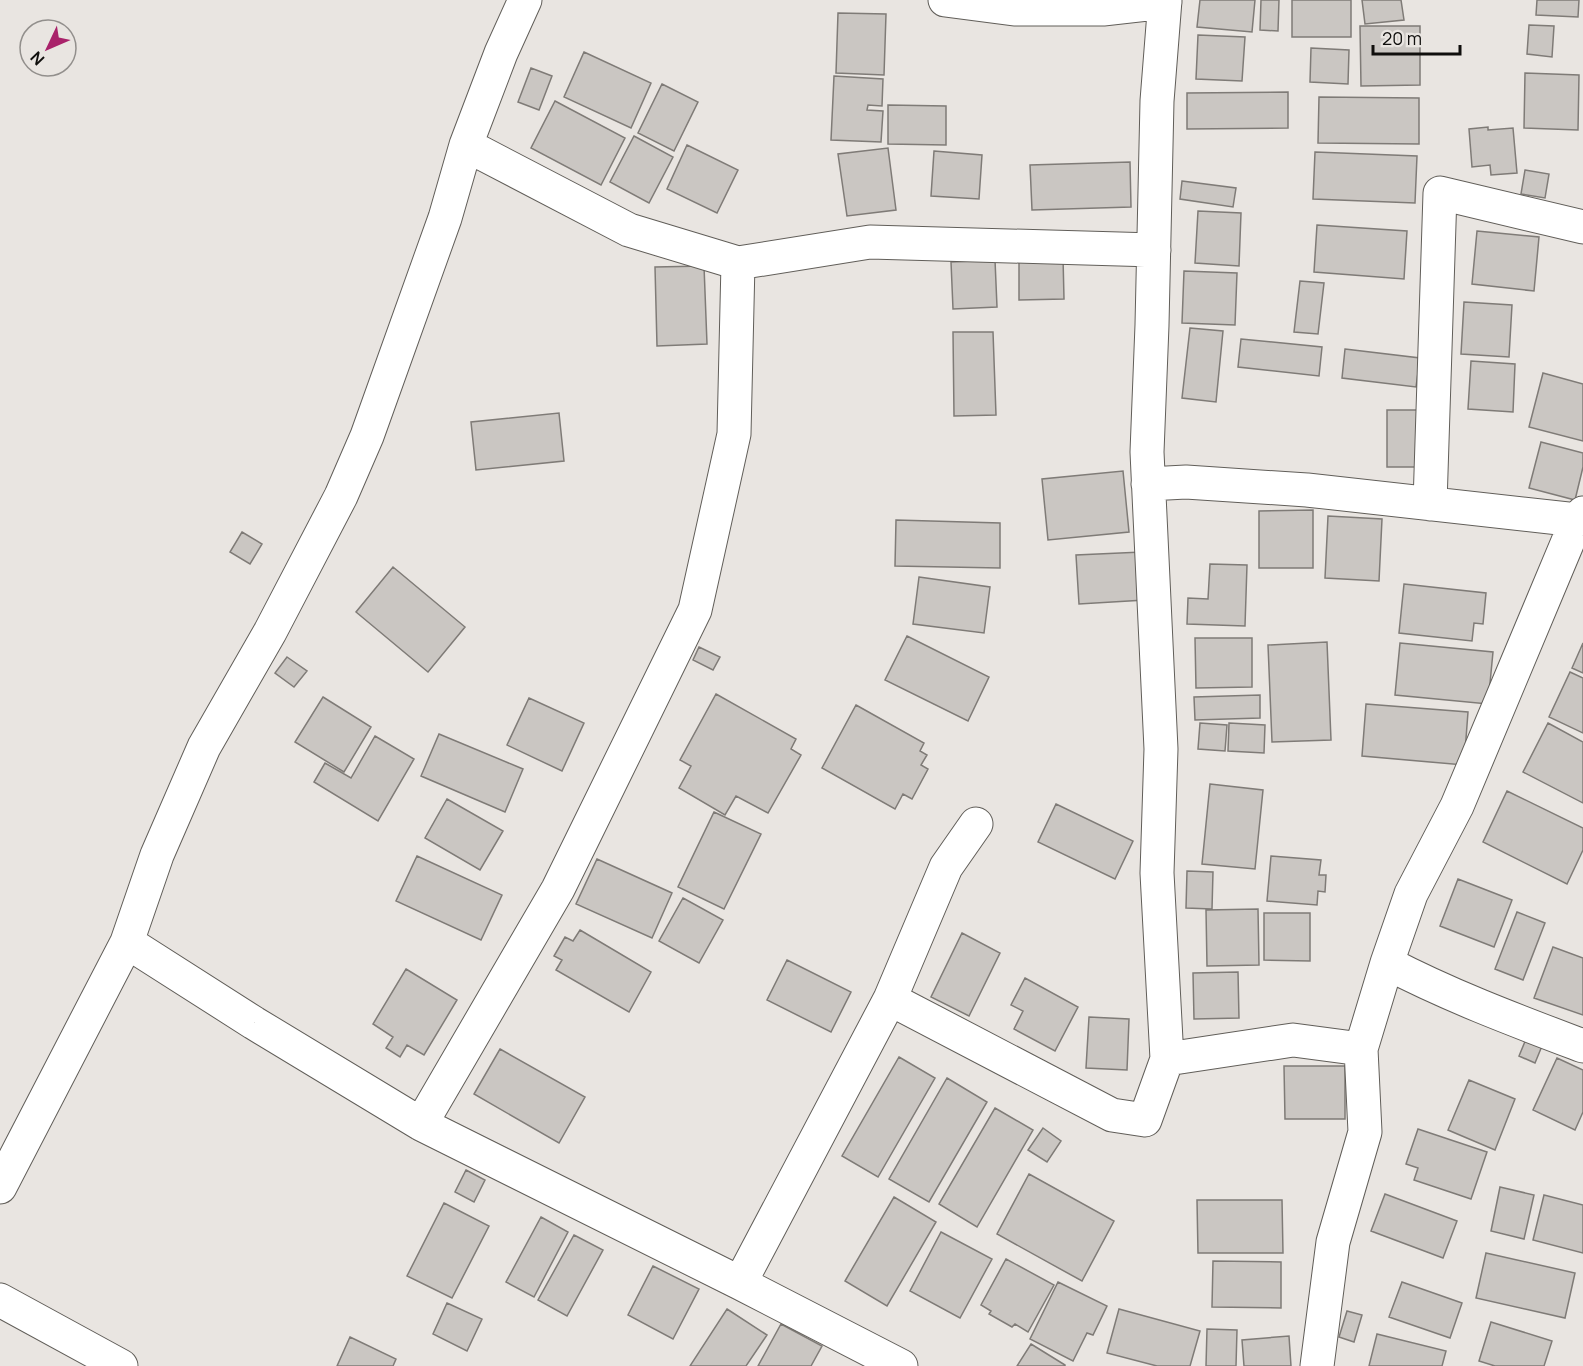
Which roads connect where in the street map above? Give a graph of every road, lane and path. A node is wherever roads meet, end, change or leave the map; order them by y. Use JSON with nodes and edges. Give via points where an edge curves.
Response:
{"nodes":[{"id":1,"x":525,"y":0,"type":"edge"},
{"id":2,"x":945,"y":0,"type":"edge"},
{"id":3,"x":1165,"y":1,"type":"edge"},
{"id":4,"x":466,"y":145,"type":"junction"},
{"id":5,"x":1583,"y":227,"type":"edge"},
{"id":6,"x":1154,"y":250,"type":"junction"},
{"id":7,"x":738,"y":263,"type":"junction"},
{"id":8,"x":1148,"y":484,"type":"junction"},
{"id":9,"x":1430,"y":504,"type":"junction"},
{"id":10,"x":1580,"y":517,"type":"edge"},
{"id":11,"x":976,"y":824,"type":"dead end"},
{"id":12,"x":127,"y":942,"type":"junction"},
{"id":13,"x":1387,"y":963,"type":"junction"},
{"id":14,"x":890,"y":999,"type":"junction"},
{"id":15,"x":1583,"y":1046,"type":"edge"},
{"id":16,"x":1361,"y":1049,"type":"junction"},
{"id":17,"x":1167,"y":1059,"type":"junction"},
{"id":18,"x":421,"y":1124,"type":"junction"},
{"id":19,"x":0,"y":1187,"type":"edge"},
{"id":20,"x":740,"y":1283,"type":"junction"},
{"id":21,"x":0,"y":1300,"type":"edge"},
{"id":22,"x":121,"y":1366,"type":"edge"},
{"id":23,"x":901,"y":1366,"type":"edge"},
{"id":24,"x":1317,"y":1366,"type":"edge"}],
"edges":[{"from":1,"to":4,"type":"street"},
{"from":2,"to":3,"type":"street","via":[[1014,9],[1103,9]]},
{"from":3,"to":6,"type":"street","via":[[1157,101]]},
{"from":4,"to":7,"type":"street","via":[[629,230]]},
{"from":4,"to":12,"type":"street","via":[[445,218],[350,476],[270,632],[204,747],[157,855]]},
{"from":5,"to":9,"type":"street","via":[[1440,193]]},
{"from":6,"to":7,"type":"street","via":[[870,242]]},
{"from":6,"to":8,"type":"street"},
{"from":7,"to":18,"type":"street","via":[[734,434],[695,610],[558,889]]},
{"from":8,"to":9,"type":"street","via":[[1186,482],[1306,490]]},
{"from":8,"to":17,"type":"street","via":[[1161,749],[1157,873]]},
{"from":9,"to":10,"type":"street"},
{"from":10,"to":13,"type":"street","via":[[1457,807],[1411,894]]},
{"from":11,"to":14,"type":"street","via":[[946,867]]},
{"from":12,"to":18,"type":"street"},
{"from":12,"to":19,"type":"street"},
{"from":13,"to":15,"type":"street","via":[[1442,990]]},
{"from":13,"to":16,"type":"street"},
{"from":14,"to":17,"type":"street","via":[[1112,1115],[1145,1120]]},
{"from":14,"to":20,"type":"street"},
{"from":16,"to":17,"type":"street","via":[[1293,1040]]},
{"from":16,"to":24,"type":"street","via":[[1365,1132],[1333,1242]]},
{"from":18,"to":20,"type":"street"},
{"from":20,"to":23,"type":"street"},
{"from":21,"to":22,"type":"street"}]}
